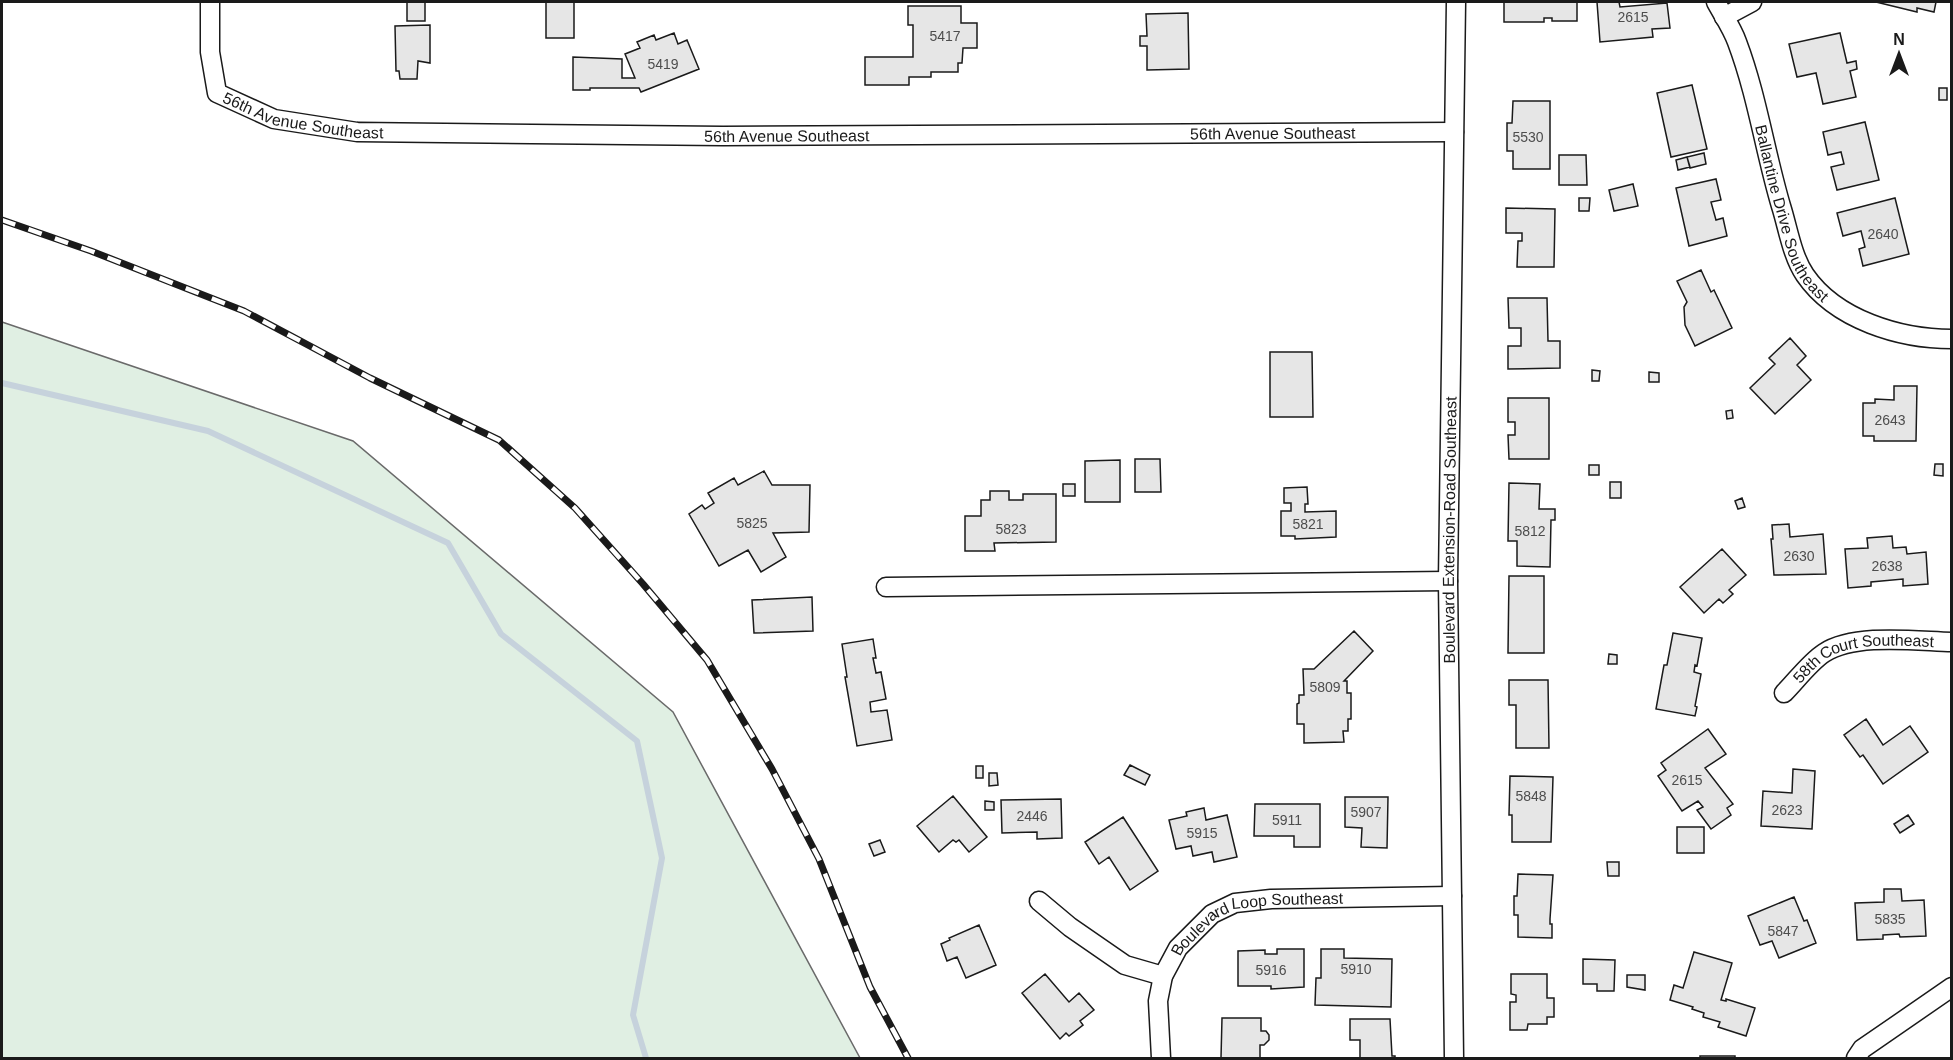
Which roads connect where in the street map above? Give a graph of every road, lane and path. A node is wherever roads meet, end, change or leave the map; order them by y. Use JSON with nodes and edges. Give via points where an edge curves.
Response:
{"nodes":[{"id":1,"x":210,"y":2,"type":"edge"},
{"id":2,"x":1456,"y":2,"type":"edge"},
{"id":3,"x":1752,"y":2,"type":"edge"},
{"id":4,"x":1720,"y":9,"type":"edge"},
{"id":5,"x":1454,"y":132,"type":"junction"},
{"id":6,"x":1952,"y":339,"type":"edge"},
{"id":7,"x":1448,"y":580,"type":"junction"},
{"id":8,"x":886,"y":587,"type":"dead end"},
{"id":9,"x":1952,"y":642,"type":"edge"},
{"id":10,"x":1784,"y":693,"type":"dead end"},
{"id":11,"x":1452,"y":897,"type":"junction"},
{"id":12,"x":1039,"y":901,"type":"dead end"},
{"id":13,"x":1163,"y":976,"type":"junction"},
{"id":14,"x":1952,"y":987,"type":"edge"},
{"id":15,"x":1161,"y":1059,"type":"edge"},
{"id":16,"x":1454,"y":1059,"type":"edge"},
{"id":17,"x":1856,"y":1059,"type":"edge"}],
"edges":[{"from":1,"to":5,"type":"street","name":"56th Avenue Southeast","via":[[210,52],[217,93],[274,119],[357,132],[723,136]]},
{"from":2,"to":5,"type":"street","name":"Boulevard Extension-Road Southeast"},
{"from":3,"to":4,"type":"street"},
{"from":4,"to":6,"type":"street","name":"Ballantine Drive Southeast","via":[[1737,41],[1775,186],[1804,274],[1848,313],[1906,335]]},
{"from":5,"to":7,"type":"street","name":"Boulevard Extension-Road Southeast"},
{"from":7,"to":8,"type":"street"},
{"from":7,"to":11,"type":"street","name":"Boulevard Extension-Road Southeast"},
{"from":9,"to":10,"type":"street","name":"58th Court Southeast","via":[[1846,644],[1824,653]]},
{"from":11,"to":13,"type":"street","name":"Boulevard Loop Southeast","via":[[1271,899],[1235,903],[1212,914],[1178,948]]},
{"from":11,"to":16,"type":"street","name":"Boulevard Extension-Road Southeast"},
{"from":12,"to":13,"type":"street","via":[[1125,965]]},
{"from":13,"to":15,"type":"street","name":"Boulevard Loop Southeast","via":[[1158,1001]]},
{"from":14,"to":17,"type":"street","via":[[1862,1048]]}]}
